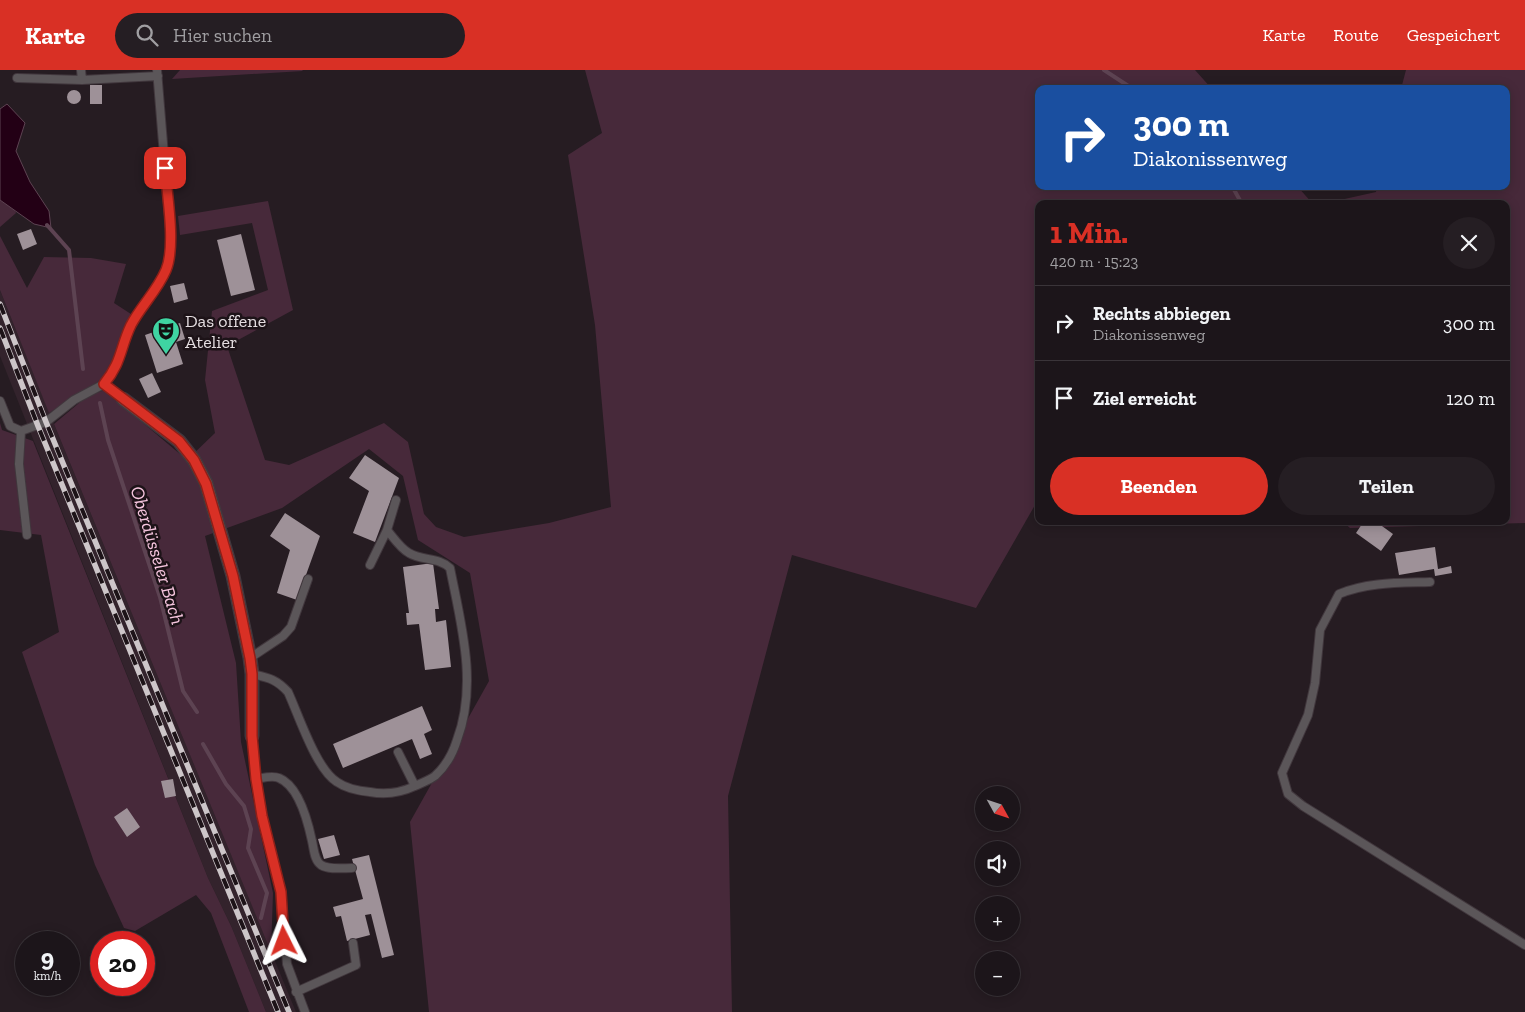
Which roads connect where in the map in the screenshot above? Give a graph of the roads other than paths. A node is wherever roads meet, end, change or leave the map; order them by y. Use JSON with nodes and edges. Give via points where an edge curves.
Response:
{"nodes":[{"id":1,"x":81,"y":70,"type":"edge"},
{"id":2,"x":158,"y":73,"type":"edge"},
{"id":3,"x":17,"y":78,"type":"dead end"},
{"id":4,"x":82,"y":80,"type":"junction"},
{"id":5,"x":104,"y":384,"type":"junction"},
{"id":6,"x":123,"y":399,"type":"joint"},
{"id":7,"x":0,"y":402,"type":"edge"},
{"id":8,"x":21,"y":432,"type":"junction"},
{"id":9,"x":396,"y":500,"type":"dead end"},
{"id":10,"x":387,"y":530,"type":"junction"},
{"id":11,"x":27,"y":535,"type":"dead end"},
{"id":12,"x":370,"y":565,"type":"dead end"},
{"id":13,"x":308,"y":579,"type":"dead end"},
{"id":14,"x":1430,"y":582,"type":"dead end"},
{"id":15,"x":250,"y":658,"type":"junction"},
{"id":16,"x":252,"y":674,"type":"junction"},
{"id":17,"x":252,"y":736,"type":"joint"},
{"id":18,"x":398,"y":752,"type":"dead end"},
{"id":19,"x":256,"y":779,"type":"junction"},
{"id":20,"x":415,"y":786,"type":"junction"},
{"id":21,"x":352,"y":868,"type":"dead end"},
{"id":22,"x":353,"y":943,"type":"dead end"},
{"id":23,"x":1525,"y":945,"type":"edge"},
{"id":24,"x":296,"y":992,"type":"junction"},
{"id":25,"x":305,"y":1012,"type":"edge"}],
"edges":[{"from":1,"to":4,"type":"lane"},
{"from":2,"to":4,"type":"lane"},
{"from":2,"to":5,"type":"lane","via":[[170,256],[154,291],[140,307],[118,363]]},
{"from":3,"to":4,"type":"lane"},
{"from":5,"to":6,"type":"lane"},
{"from":5,"to":8,"type":"lane","via":[[74,400],[46,422]]},
{"from":6,"to":15,"type":"street","via":[[179,441],[194,460],[206,484],[233,576]]},
{"from":7,"to":8,"type":"lane","via":[[10,426]]},
{"from":8,"to":11,"type":"lane","via":[[19,464]]},
{"from":9,"to":10,"type":"lane"},
{"from":10,"to":12,"type":"lane"},
{"from":10,"to":20,"type":"lane","via":[[408,552],[444,562],[450,568],[467,665],[466,706],[453,751],[434,777]]},
{"from":13,"to":15,"type":"lane","via":[[290,627],[283,636]]},
{"from":14,"to":23,"type":"lane","via":[[1363,586],[1339,594],[1320,630],[1308,715],[1282,773],[1288,794],[1303,806]]},
{"from":15,"to":16,"type":"street"},
{"from":16,"to":17,"type":"street"},
{"from":16,"to":20,"type":"lane","via":[[270,678],[288,692],[322,766],[337,782],[355,790],[378,793],[402,792]]},
{"from":17,"to":19,"type":"lane"},
{"from":18,"to":20,"type":"lane"},
{"from":19,"to":21,"type":"lane","via":[[280,778],[290,787],[308,822],[320,865]]},
{"from":19,"to":24,"type":"lane","via":[[281,892],[287,964]]},
{"from":22,"to":24,"type":"lane","via":[[356,965]]},
{"from":24,"to":25,"type":"lane"}]}
